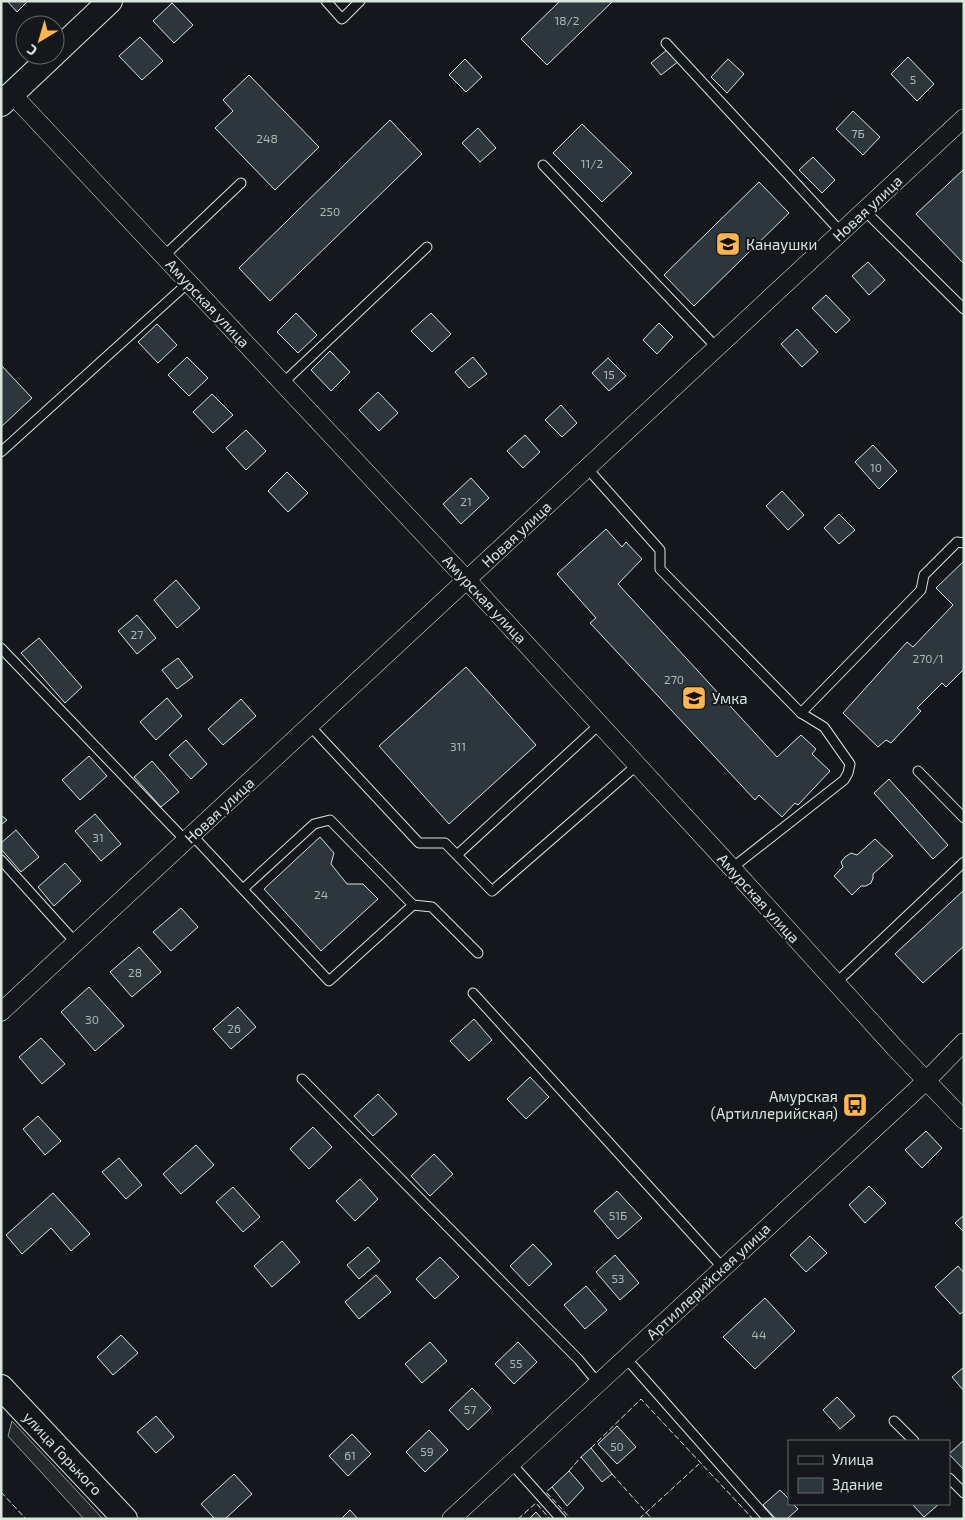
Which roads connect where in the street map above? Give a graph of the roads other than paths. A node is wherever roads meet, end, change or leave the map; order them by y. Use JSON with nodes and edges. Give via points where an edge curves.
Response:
{"nodes":[{"id":1,"x":110,"y":1,"type":"edge"},
{"id":2,"x":326,"y":1,"type":"edge"},
{"id":3,"x":360,"y":1,"type":"edge"},
{"id":4,"x":666,"y":43,"type":"dead end"},
{"id":5,"x":65,"y":44,"type":"edge"},
{"id":6,"x":40,"y":65,"type":"edge"},
{"id":7,"x":5,"y":93,"type":"edge"},
{"id":8,"x":964,"y":118,"type":"edge"},
{"id":9,"x":544,"y":165,"type":"dead end"},
{"id":10,"x":241,"y":182,"type":"dead end"},
{"id":11,"x":864,"y":210,"type":"junction"},
{"id":12,"x":841,"y":232,"type":"junction"},
{"id":13,"x":427,"y":247,"type":"dead end"},
{"id":14,"x":164,"y":256,"type":"junction"},
{"id":15,"x":189,"y":282,"type":"junction"},
{"id":16,"x":964,"y":309,"type":"edge"},
{"id":17,"x":716,"y":348,"type":"junction"},
{"id":18,"x":283,"y":383,"type":"junction"},
{"id":19,"x":1,"y":452,"type":"edge"},
{"id":20,"x":587,"y":468,"type":"junction"},
{"id":21,"x":964,"y":543,"type":"edge"},
{"id":22,"x":467,"y":580,"type":"junction"},
{"id":23,"x":1,"y":648,"type":"edge"},
{"id":24,"x":801,"y":713,"type":"junction"},
{"id":25,"x":600,"y":724,"type":"junction"},
{"id":26,"x":310,"y":726,"type":"junction"},
{"id":27,"x":637,"y":764,"type":"junction"},
{"id":28,"x":918,"y":771,"type":"dead end"},
{"id":29,"x":964,"y":818,"type":"edge"},
{"id":30,"x":189,"y":838,"type":"junction"},
{"id":31,"x":457,"y":855,"type":"junction"},
{"id":32,"x":1,"y":860,"type":"edge"},
{"id":33,"x":964,"y":862,"type":"edge"},
{"id":34,"x":732,"y":868,"type":"junction"},
{"id":35,"x":243,"y":889,"type":"junction"},
{"id":36,"x":413,"y":905,"type":"junction"},
{"id":37,"x":76,"y":943,"type":"junction"},
{"id":38,"x":478,"y":953,"type":"dead end"},
{"id":39,"x":836,"y":983,"type":"junction"},
{"id":40,"x":473,"y":993,"type":"dead end"},
{"id":41,"x":1,"y":1012,"type":"edge"},
{"id":42,"x":964,"y":1042,"type":"edge"},
{"id":43,"x":302,"y":1079,"type":"dead end"},
{"id":44,"x":926,"y":1081,"type":"junction"},
{"id":45,"x":964,"y":1120,"type":"edge"},
{"id":46,"x":723,"y":1268,"type":"junction"},
{"id":47,"x":626,"y":1358,"type":"junction"},
{"id":48,"x":598,"y":1383,"type":"junction"},
{"id":49,"x":1,"y":1387,"type":"edge"},
{"id":50,"x":894,"y":1420,"type":"dead end"},
{"id":51,"x":913,"y":1440,"type":"edge"},
{"id":52,"x":511,"y":1463,"type":"junction"},
{"id":53,"x":950,"y":1479,"type":"edge"},
{"id":54,"x":964,"y":1493,"type":"edge"},
{"id":55,"x":125,"y":1519,"type":"edge"},
{"id":56,"x":451,"y":1519,"type":"edge"},
{"id":57,"x":561,"y":1519,"type":"edge"},
{"id":58,"x":768,"y":1519,"type":"edge"}],
"edges":[{"from":1,"to":5,"type":"main road"},
{"from":2,"to":3,"type":"lane","via":[[342,19]]},
{"from":4,"to":12,"type":"lane"},
{"from":6,"to":7,"type":"main road"},
{"from":7,"to":14,"type":"street","name":"Амурская улица"},
{"from":8,"to":11,"type":"street","name":"Новая улица"},
{"from":9,"to":17,"type":"lane"},
{"from":10,"to":14,"type":"lane"},
{"from":11,"to":12,"type":"street","name":"Новая улица"},
{"from":11,"to":16,"type":"lane"},
{"from":12,"to":17,"type":"street","name":"Новая улица"},
{"from":13,"to":18,"type":"lane"},
{"from":14,"to":15,"type":"street","name":"Амурская улица"},
{"from":15,"to":18,"type":"street","name":"Амурская улица"},
{"from":15,"to":19,"type":"lane"},
{"from":17,"to":20,"type":"street","name":"Новая улица"},
{"from":18,"to":22,"type":"street","name":"Амурская улица"},
{"from":20,"to":22,"type":"street","name":"Новая улица"},
{"from":20,"to":24,"type":"lane","via":[[660,550],[660,569]]},
{"from":21,"to":24,"type":"lane","via":[[957,542],[924,575],[921,590]]},
{"from":22,"to":25,"type":"street","name":"Амурская улица"},
{"from":22,"to":26,"type":"street","name":"Новая улица"},
{"from":23,"to":30,"type":"lane"},
{"from":24,"to":34,"type":"lane","via":[[824,727],[850,764],[848,773],[844,780]]},
{"from":25,"to":27,"type":"street","name":"Амурская улица"},
{"from":25,"to":31,"type":"lane"},
{"from":26,"to":30,"type":"street","name":"Новая улица"},
{"from":26,"to":31,"type":"lane","via":[[419,843],[445,843]]},
{"from":27,"to":31,"type":"lane","via":[[492,891]]},
{"from":27,"to":34,"type":"street","name":"Амурская улица"},
{"from":28,"to":29,"type":"lane"},
{"from":30,"to":35,"type":"lane"},
{"from":30,"to":37,"type":"street","name":"Новая улица"},
{"from":32,"to":37,"type":"lane"},
{"from":33,"to":39,"type":"lane"},
{"from":34,"to":39,"type":"street","name":"Амурская улица"},
{"from":35,"to":36,"type":"lane","via":[[314,824],[330,820]]},
{"from":35,"to":36,"type":"lane","via":[[329,981]]},
{"from":36,"to":38,"type":"lane","via":[[432,907]]},
{"from":37,"to":41,"type":"street","name":"Новая улица"},
{"from":39,"to":44,"type":"street","name":"Амурская улица"},
{"from":40,"to":46,"type":"lane"},
{"from":42,"to":44,"type":"street","name":"Артиллерийская улица"},
{"from":43,"to":48,"type":"lane"},
{"from":44,"to":45,"type":"street","name":"Амурская улица"},
{"from":44,"to":46,"type":"street","name":"Артиллерийская улица"},
{"from":46,"to":47,"type":"street","name":"Артиллерийская улица"},
{"from":47,"to":48,"type":"street","name":"Артиллерийская улица"},
{"from":47,"to":58,"type":"lane"},
{"from":48,"to":52,"type":"street","name":"Артиллерийская улица"},
{"from":49,"to":55,"type":"main road","name":"улица Горького"},
{"from":50,"to":51,"type":"lane"},
{"from":52,"to":56,"type":"street","name":"Артиллерийская улица"},
{"from":52,"to":57,"type":"lane"},
{"from":53,"to":54,"type":"lane"}]}
